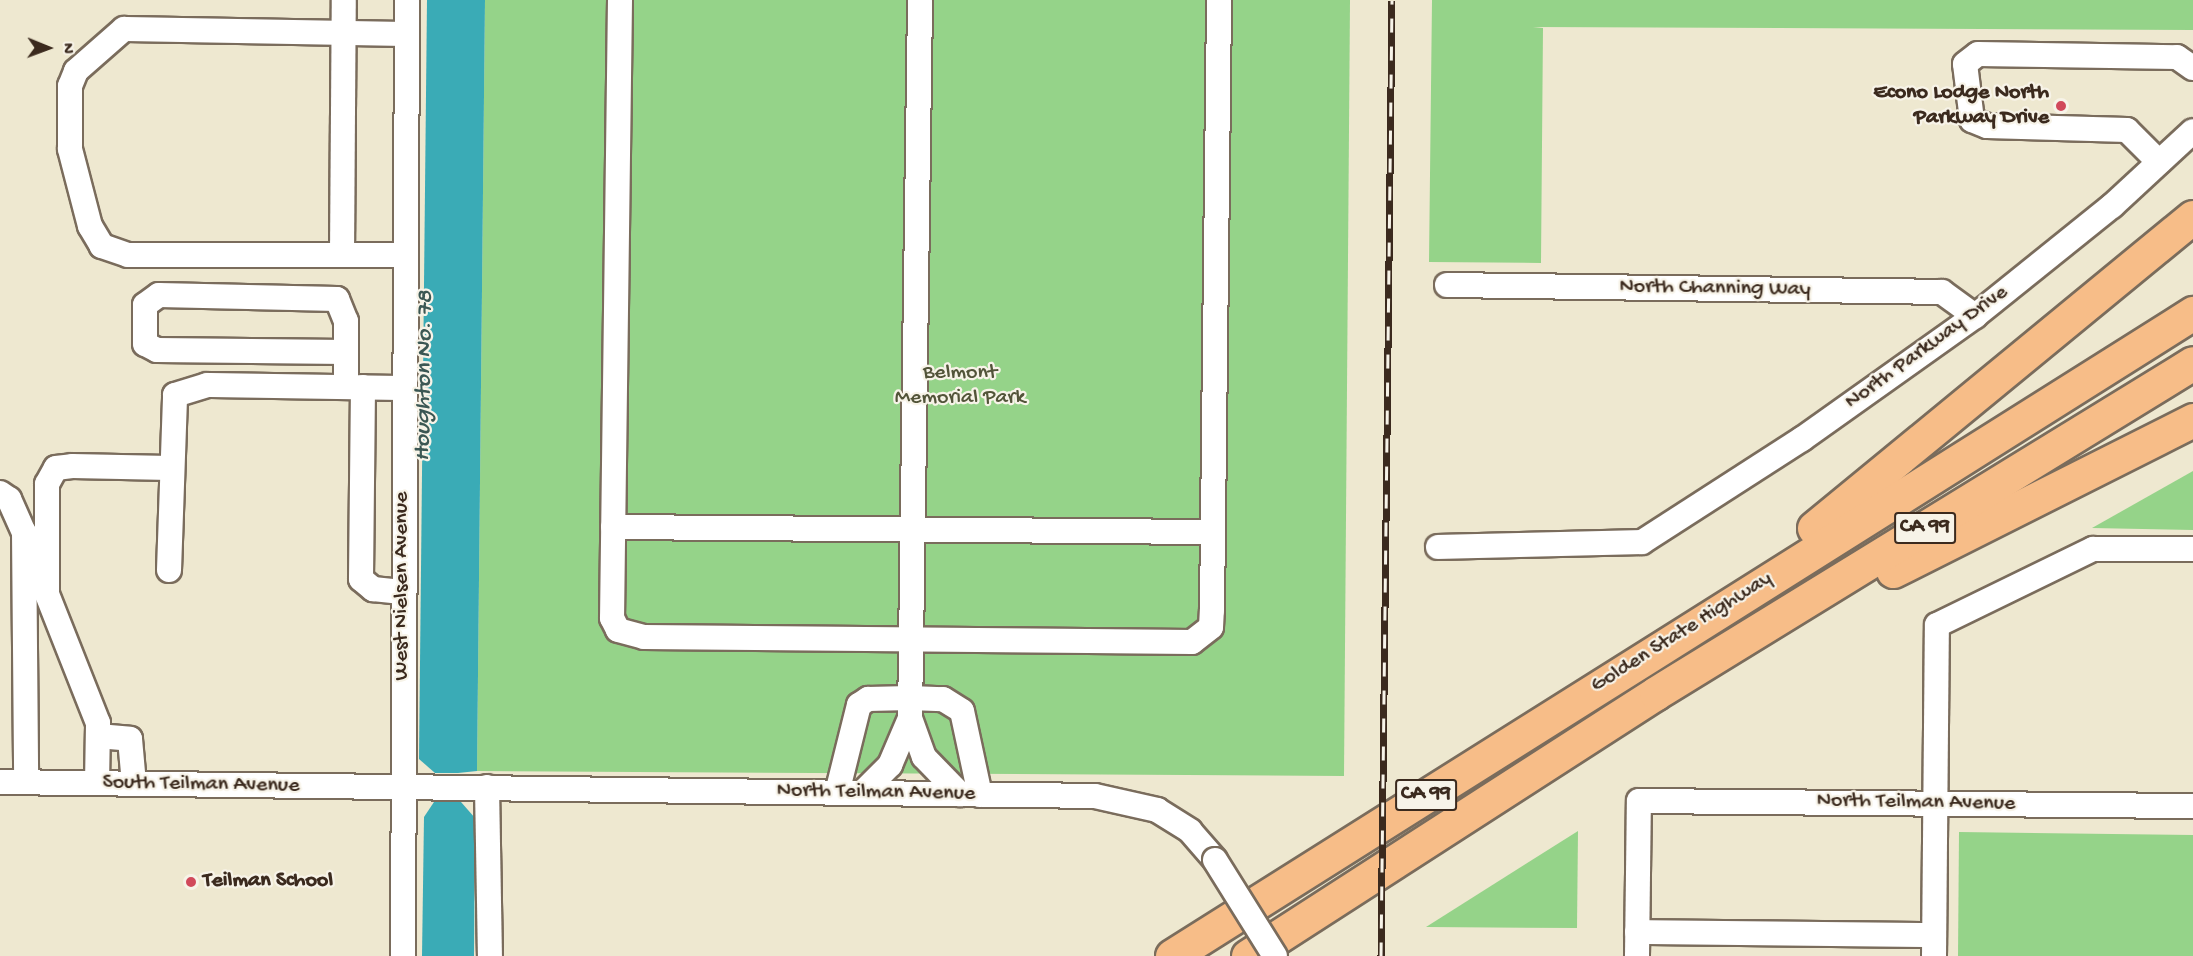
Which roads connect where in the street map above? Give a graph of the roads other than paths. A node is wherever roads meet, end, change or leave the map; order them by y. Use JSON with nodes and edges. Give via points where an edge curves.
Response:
{"nodes":[{"id":1,"x":344,"y":0,"type":"edge"},
{"id":2,"x":407,"y":0,"type":"edge"},
{"id":3,"x":620,"y":0,"type":"edge"},
{"id":4,"x":920,"y":0,"type":"edge"},
{"id":5,"x":1219,"y":0,"type":"edge"},
{"id":6,"x":344,"y":33,"type":"junction"},
{"id":7,"x":407,"y":34,"type":"junction"},
{"id":8,"x":2193,"y":68,"type":"edge"},
{"id":9,"x":2193,"y":130,"type":"edge"},
{"id":10,"x":2159,"y":162,"type":"junction"},
{"id":11,"x":2193,"y":217,"type":"edge"},
{"id":12,"x":342,"y":255,"type":"junction"},
{"id":13,"x":405,"y":255,"type":"junction"},
{"id":14,"x":1447,"y":285,"type":"dead end"},
{"id":15,"x":2193,"y":313,"type":"edge"},
{"id":16,"x":1975,"y":316,"type":"junction"},
{"id":17,"x":253,"y":351,"type":"junction"},
{"id":18,"x":346,"y":352,"type":"junction"},
{"id":19,"x":2193,"y":363,"type":"edge"},
{"id":20,"x":253,"y":386,"type":"junction"},
{"id":21,"x":355,"y":387,"type":"junction"},
{"id":22,"x":404,"y":388,"type":"junction"},
{"id":23,"x":2193,"y":420,"type":"edge"},
{"id":24,"x":170,"y":468,"type":"junction"},
{"id":25,"x":0,"y":493,"type":"edge"},
{"id":26,"x":613,"y":527,"type":"junction"},
{"id":27,"x":913,"y":529,"type":"junction"},
{"id":28,"x":1213,"y":532,"type":"junction"},
{"id":29,"x":1438,"y":547,"type":"dead end"},
{"id":30,"x":2193,"y":549,"type":"edge"},
{"id":31,"x":170,"y":570,"type":"dead end"},
{"id":32,"x":402,"y":592,"type":"junction"},
{"id":33,"x":1680,"y":634,"type":"junction"},
{"id":34,"x":911,"y":639,"type":"junction"},
{"id":35,"x":1656,"y":693,"type":"junction"},
{"id":36,"x":910,"y":708,"type":"junction"},
{"id":37,"x":98,"y":736,"type":"junction"},
{"id":38,"x":0,"y":782,"type":"edge"},
{"id":39,"x":26,"y":782,"type":"junction"},
{"id":40,"x":97,"y":783,"type":"junction"},
{"id":41,"x":134,"y":784,"type":"junction"},
{"id":42,"x":402,"y":787,"type":"junction"},
{"id":43,"x":487,"y":787,"type":"junction"},
{"id":44,"x":837,"y":793,"type":"junction"},
{"id":45,"x":862,"y":793,"type":"junction"},
{"id":46,"x":970,"y":795,"type":"junction"},
{"id":47,"x":1935,"y":804,"type":"junction"},
{"id":48,"x":2193,"y":806,"type":"edge"},
{"id":49,"x":1637,"y":932,"type":"junction"},
{"id":50,"x":1934,"y":946,"type":"edge"},
{"id":51,"x":403,"y":956,"type":"edge"},
{"id":52,"x":490,"y":956,"type":"edge"},
{"id":53,"x":1172,"y":956,"type":"edge"},
{"id":54,"x":1248,"y":956,"type":"edge"},
{"id":55,"x":1275,"y":956,"type":"edge"},
{"id":56,"x":1637,"y":956,"type":"edge"}],
"edges":[{"from":1,"to":6,"type":"street"},
{"from":2,"to":7,"type":"street","name":"West Nielsen Avenue"},
{"from":3,"to":26,"type":"street"},
{"from":4,"to":27,"type":"street"},
{"from":5,"to":28,"type":"street"},
{"from":6,"to":7,"type":"street"},
{"from":6,"to":12,"type":"street"},
{"from":6,"to":12,"type":"street","via":[[124,29],[76,71],[70,86],[70,149],[90,226],[102,246],[128,255]]},
{"from":7,"to":13,"type":"street","name":"West Nielsen Avenue"},
{"from":8,"to":10,"type":"street","via":[[2177,57],[1978,54],[1965,64],[1972,120],[1987,126],[2127,130]]},
{"from":9,"to":10,"type":"street","name":"North Parkway Drive"},
{"from":10,"to":16,"type":"street","name":"North Parkway Drive"},
{"from":11,"to":33,"type":"highway","via":[[1898,463]]},
{"from":12,"to":13,"type":"street"},
{"from":13,"to":22,"type":"street","name":"West Nielsen Avenue"},
{"from":14,"to":16,"type":"street","name":"North Channing Way","via":[[1942,292]]},
{"from":15,"to":33,"type":"highway","name":"Golden State Highway","number":"CA 99"},
{"from":16,"to":29,"type":"street","name":"North Parkway Drive","via":[[1802,439],[1642,542]]},
{"from":17,"to":18,"type":"street"},
{"from":17,"to":18,"type":"street","via":[[148,348],[148,298],[338,298],[344,305]]},
{"from":17,"to":20,"type":"street"},
{"from":18,"to":21,"type":"street"},
{"from":19,"to":35,"type":"highway","name":"Golden State Highway","number":"CA 99"},
{"from":20,"to":21,"type":"street"},
{"from":20,"to":24,"type":"street","via":[[187,387],[175,395]]},
{"from":21,"to":22,"type":"street"},
{"from":21,"to":32,"type":"street","via":[[361,579],[373,589]]},
{"from":22,"to":32,"type":"street","name":"West Nielsen Avenue"},
{"from":23,"to":35,"type":"highway"},
{"from":24,"to":31,"type":"street"},
{"from":24,"to":37,"type":"street","via":[[56,468],[47,484],[47,594],[93,709]]},
{"from":25,"to":39,"type":"street","via":[[9,499],[24,532]]},
{"from":26,"to":27,"type":"street"},
{"from":26,"to":34,"type":"street","via":[[612,618],[629,635]]},
{"from":27,"to":28,"type":"street"},
{"from":27,"to":34,"type":"street"},
{"from":28,"to":34,"type":"street","via":[[1210,627],[1192,642]]},
{"from":30,"to":47,"type":"street","via":[[2093,549],[1937,625]]},
{"from":32,"to":42,"type":"street","name":"West Nielsen Avenue"},
{"from":33,"to":53,"type":"highway","name":"Golden State Highway","number":"CA 99"},
{"from":34,"to":36,"type":"street"},
{"from":35,"to":54,"type":"highway","name":"Golden State Highway","number":"CA 99"},
{"from":36,"to":44,"type":"street","via":[[868,699],[859,705]]},
{"from":36,"to":45,"type":"street","via":[[890,765]]},
{"from":36,"to":46,"type":"street","via":[[924,757]]},
{"from":36,"to":46,"type":"street","via":[[943,699],[962,711]]},
{"from":37,"to":40,"type":"street"},
{"from":37,"to":41,"type":"street","via":[[130,739]]},
{"from":38,"to":39,"type":"street","name":"South Teilman Avenue"},
{"from":39,"to":40,"type":"street","name":"South Teilman Avenue"},
{"from":40,"to":41,"type":"street","name":"South Teilman Avenue"},
{"from":41,"to":42,"type":"street","name":"South Teilman Avenue"},
{"from":42,"to":43,"type":"street","name":"North Teilman Avenue"},
{"from":42,"to":51,"type":"street","name":"West Nielsen Avenue"},
{"from":43,"to":44,"type":"street","name":"North Teilman Avenue"},
{"from":43,"to":52,"type":"street"},
{"from":44,"to":45,"type":"street","name":"North Teilman Avenue"},
{"from":45,"to":46,"type":"street","name":"North Teilman Avenue"},
{"from":46,"to":55,"type":"street","name":"North Teilman Avenue","bridge":true,"via":[[1095,796],[1140,802],[1182,825],[1215,860]]},
{"from":47,"to":48,"type":"street","name":"North Teilman Avenue"},
{"from":47,"to":49,"type":"street","name":"North Teilman Avenue","via":[[1639,801]]},
{"from":47,"to":50,"type":"street"},
{"from":49,"to":50,"type":"street"},
{"from":49,"to":56,"type":"street"}]}
